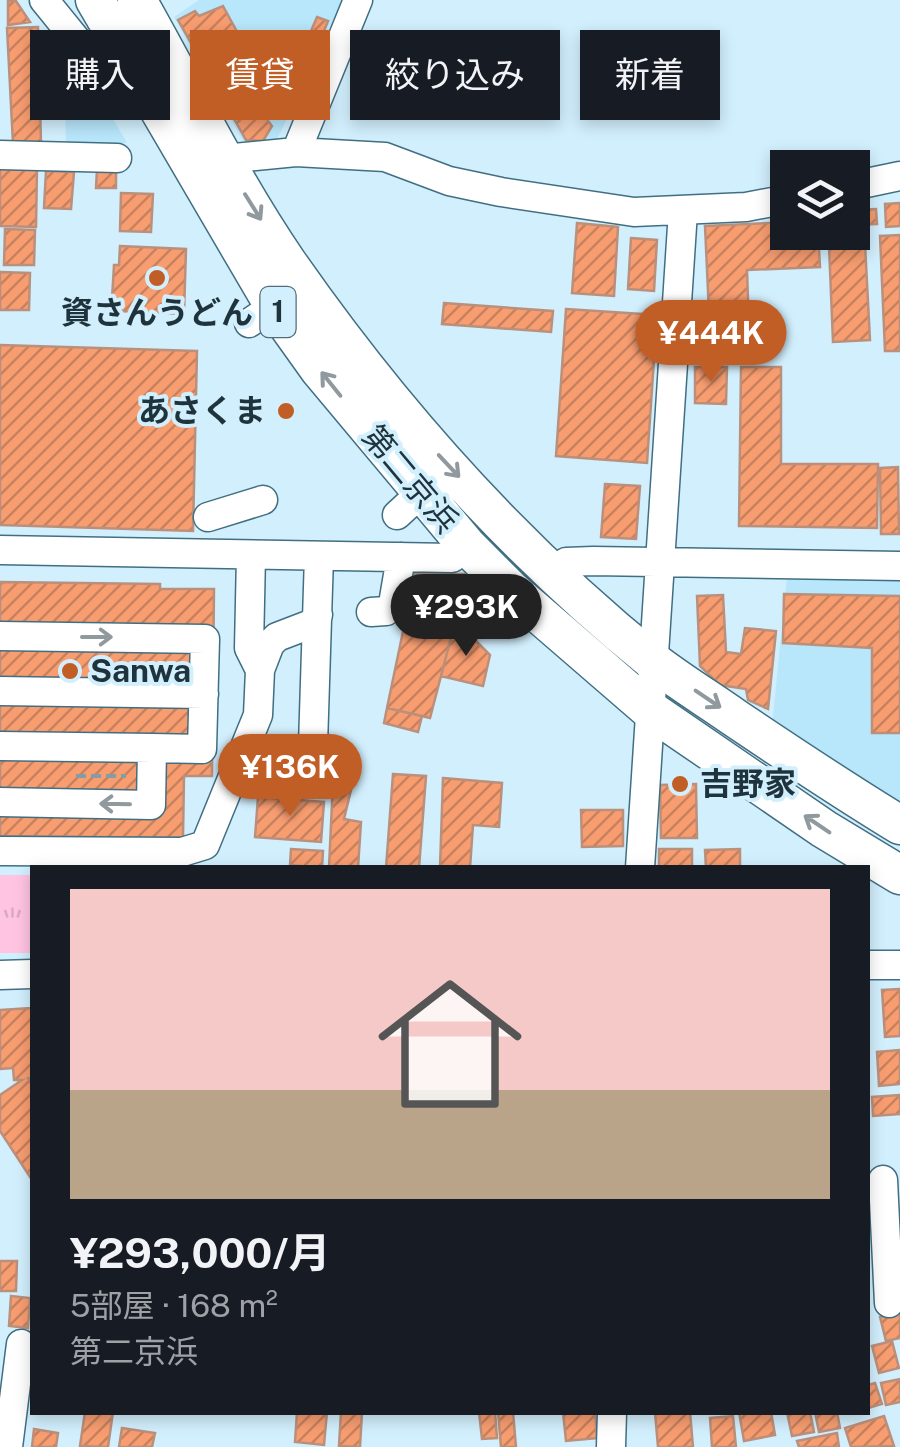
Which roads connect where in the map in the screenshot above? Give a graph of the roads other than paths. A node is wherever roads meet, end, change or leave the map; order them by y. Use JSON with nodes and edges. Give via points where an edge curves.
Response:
{"nodes":[{"id":1,"x":44,"y":0,"type":"edge"},
{"id":2,"x":95,"y":0,"type":"edge"},
{"id":3,"x":137,"y":0,"type":"edge"},
{"id":4,"x":358,"y":0,"type":"edge"},
{"id":5,"x":68,"y":30,"type":"edge"},
{"id":6,"x":111,"y":30,"type":"edge"},
{"id":7,"x":159,"y":120,"type":"edge"},
{"id":8,"x":296,"y":152,"type":"junction"},
{"id":9,"x":0,"y":155,"type":"edge"},
{"id":10,"x":117,"y":158,"type":"dead end"},
{"id":11,"x":224,"y":159,"type":"junction"},
{"id":12,"x":900,"y":176,"type":"edge"},
{"id":13,"x":870,"y":182,"type":"edge"},
{"id":14,"x":770,"y":202,"type":"edge"},
{"id":15,"x":683,"y":211,"type":"junction"},
{"id":16,"x":263,"y":500,"type":"dead end"},
{"id":17,"x":208,"y":517,"type":"dead end"},
{"id":18,"x":466,"y":546,"type":"junction"},
{"id":19,"x":0,"y":550,"type":"edge"},
{"id":20,"x":251,"y":555,"type":"junction"},
{"id":21,"x":320,"y":556,"type":"junction"},
{"id":22,"x":401,"y":557,"type":"junction"},
{"id":23,"x":662,"y":564,"type":"junction"},
{"id":24,"x":900,"y":566,"type":"edge"},
{"id":25,"x":552,"y":572,"type":"junction"},
{"id":26,"x":371,"y":612,"type":"dead end"},
{"id":27,"x":311,"y":633,"type":"junction"},
{"id":28,"x":0,"y":636,"type":"edge"},
{"id":29,"x":217,"y":636,"type":"dead end"},
{"id":30,"x":250,"y":636,"type":"junction"},
{"id":31,"x":654,"y":662,"type":"junction"},
{"id":32,"x":260,"y":670,"type":"junction"},
{"id":33,"x":0,"y":690,"type":"edge"},
{"id":34,"x":204,"y":694,"type":"junction"},
{"id":35,"x":650,"y":710,"type":"junction"},
{"id":36,"x":0,"y":746,"type":"edge"},
{"id":37,"x":152,"y":748,"type":"junction"},
{"id":38,"x":269,"y":765,"type":"dead end"},
{"id":39,"x":0,"y":802,"type":"edge"},
{"id":40,"x":900,"y":825,"type":"edge"},
{"id":41,"x":0,"y":851,"type":"edge"},
{"id":42,"x":640,"y":865,"type":"edge"},
{"id":43,"x":900,"y":876,"type":"edge"},
{"id":44,"x":900,"y":964,"type":"edge"},
{"id":45,"x":870,"y":965,"type":"edge"},
{"id":46,"x":30,"y":974,"type":"edge"},
{"id":47,"x":0,"y":975,"type":"edge"},
{"id":48,"x":883,"y":1180,"type":"dead end"},
{"id":49,"x":885,"y":1303,"type":"edge"},
{"id":50,"x":18,"y":1343,"type":"edge"},
{"id":51,"x":612,"y":1415,"type":"edge"},
{"id":52,"x":8,"y":1447,"type":"edge"},
{"id":53,"x":611,"y":1447,"type":"edge"}],
"edges":[{"from":1,"to":5,"type":"street"},
{"from":2,"to":6,"type":"highway","name":"第二京浜","number":"1"},
{"from":3,"to":11,"type":"highway","name":"第二京浜","number":"1"},
{"from":4,"to":8,"type":"street"},
{"from":18,"to":7,"type":"highway","name":"第二京浜","number":"1","one_way":true,"via":[[409,504],[318,368],[262,315]]},
{"from":8,"to":11,"type":"street"},
{"from":8,"to":15,"type":"street","via":[[384,157],[502,192],[634,212]]},
{"from":9,"to":10,"type":"street"},
{"from":11,"to":25,"type":"highway","name":"第二京浜","number":"1","one_way":true,"via":[[286,260],[355,353],[443,460]]},
{"from":12,"to":13,"type":"street"},
{"from":14,"to":15,"type":"street"},
{"from":15,"to":23,"type":"street"},
{"from":16,"to":17,"type":"street"},
{"from":18,"to":22,"type":"street","via":[[452,558]]},
{"from":18,"to":35,"type":"highway","name":"第二京浜","number":"1"},
{"from":19,"to":20,"type":"street"},
{"from":20,"to":21,"type":"street"},
{"from":20,"to":30,"type":"street"},
{"from":21,"to":22,"type":"street"},
{"from":21,"to":27,"type":"street"},
{"from":22,"to":26,"type":"street","via":[[392,604]]},
{"from":23,"to":24,"type":"street"},
{"from":23,"to":25,"type":"street","via":[[566,562]]},
{"from":23,"to":31,"type":"street"},
{"from":25,"to":31,"type":"highway","name":"第二京浜","number":"1"},
{"from":27,"to":32,"type":"street","via":[[277,637]]},
{"from":27,"to":38,"type":"street","via":[[313,745],[300,760]]},
{"from":28,"to":34,"type":"street","one_way":true,"via":[[205,639]]},
{"from":29,"to":30,"type":"street"},
{"from":30,"to":32,"type":"street"},
{"from":31,"to":35,"type":"street"},
{"from":31,"to":40,"type":"highway","name":"第二京浜","number":"1","one_way":true},
{"from":32,"to":41,"type":"street","via":[[258,715],[205,845],[182,852]]},
{"from":33,"to":34,"type":"street"},
{"from":34,"to":37,"type":"street","via":[[202,748]]},
{"from":35,"to":42,"type":"street"},
{"from":43,"to":35,"type":"highway","name":"第二京浜","number":"1","one_way":true},
{"from":36,"to":37,"type":"street"},
{"from":37,"to":39,"type":"street","one_way":true,"via":[[151,805]]},
{"from":44,"to":45,"type":"street"},
{"from":46,"to":47,"type":"street"},
{"from":48,"to":49,"type":"street"},
{"from":50,"to":52,"type":"street"},
{"from":51,"to":53,"type":"street"}]}
